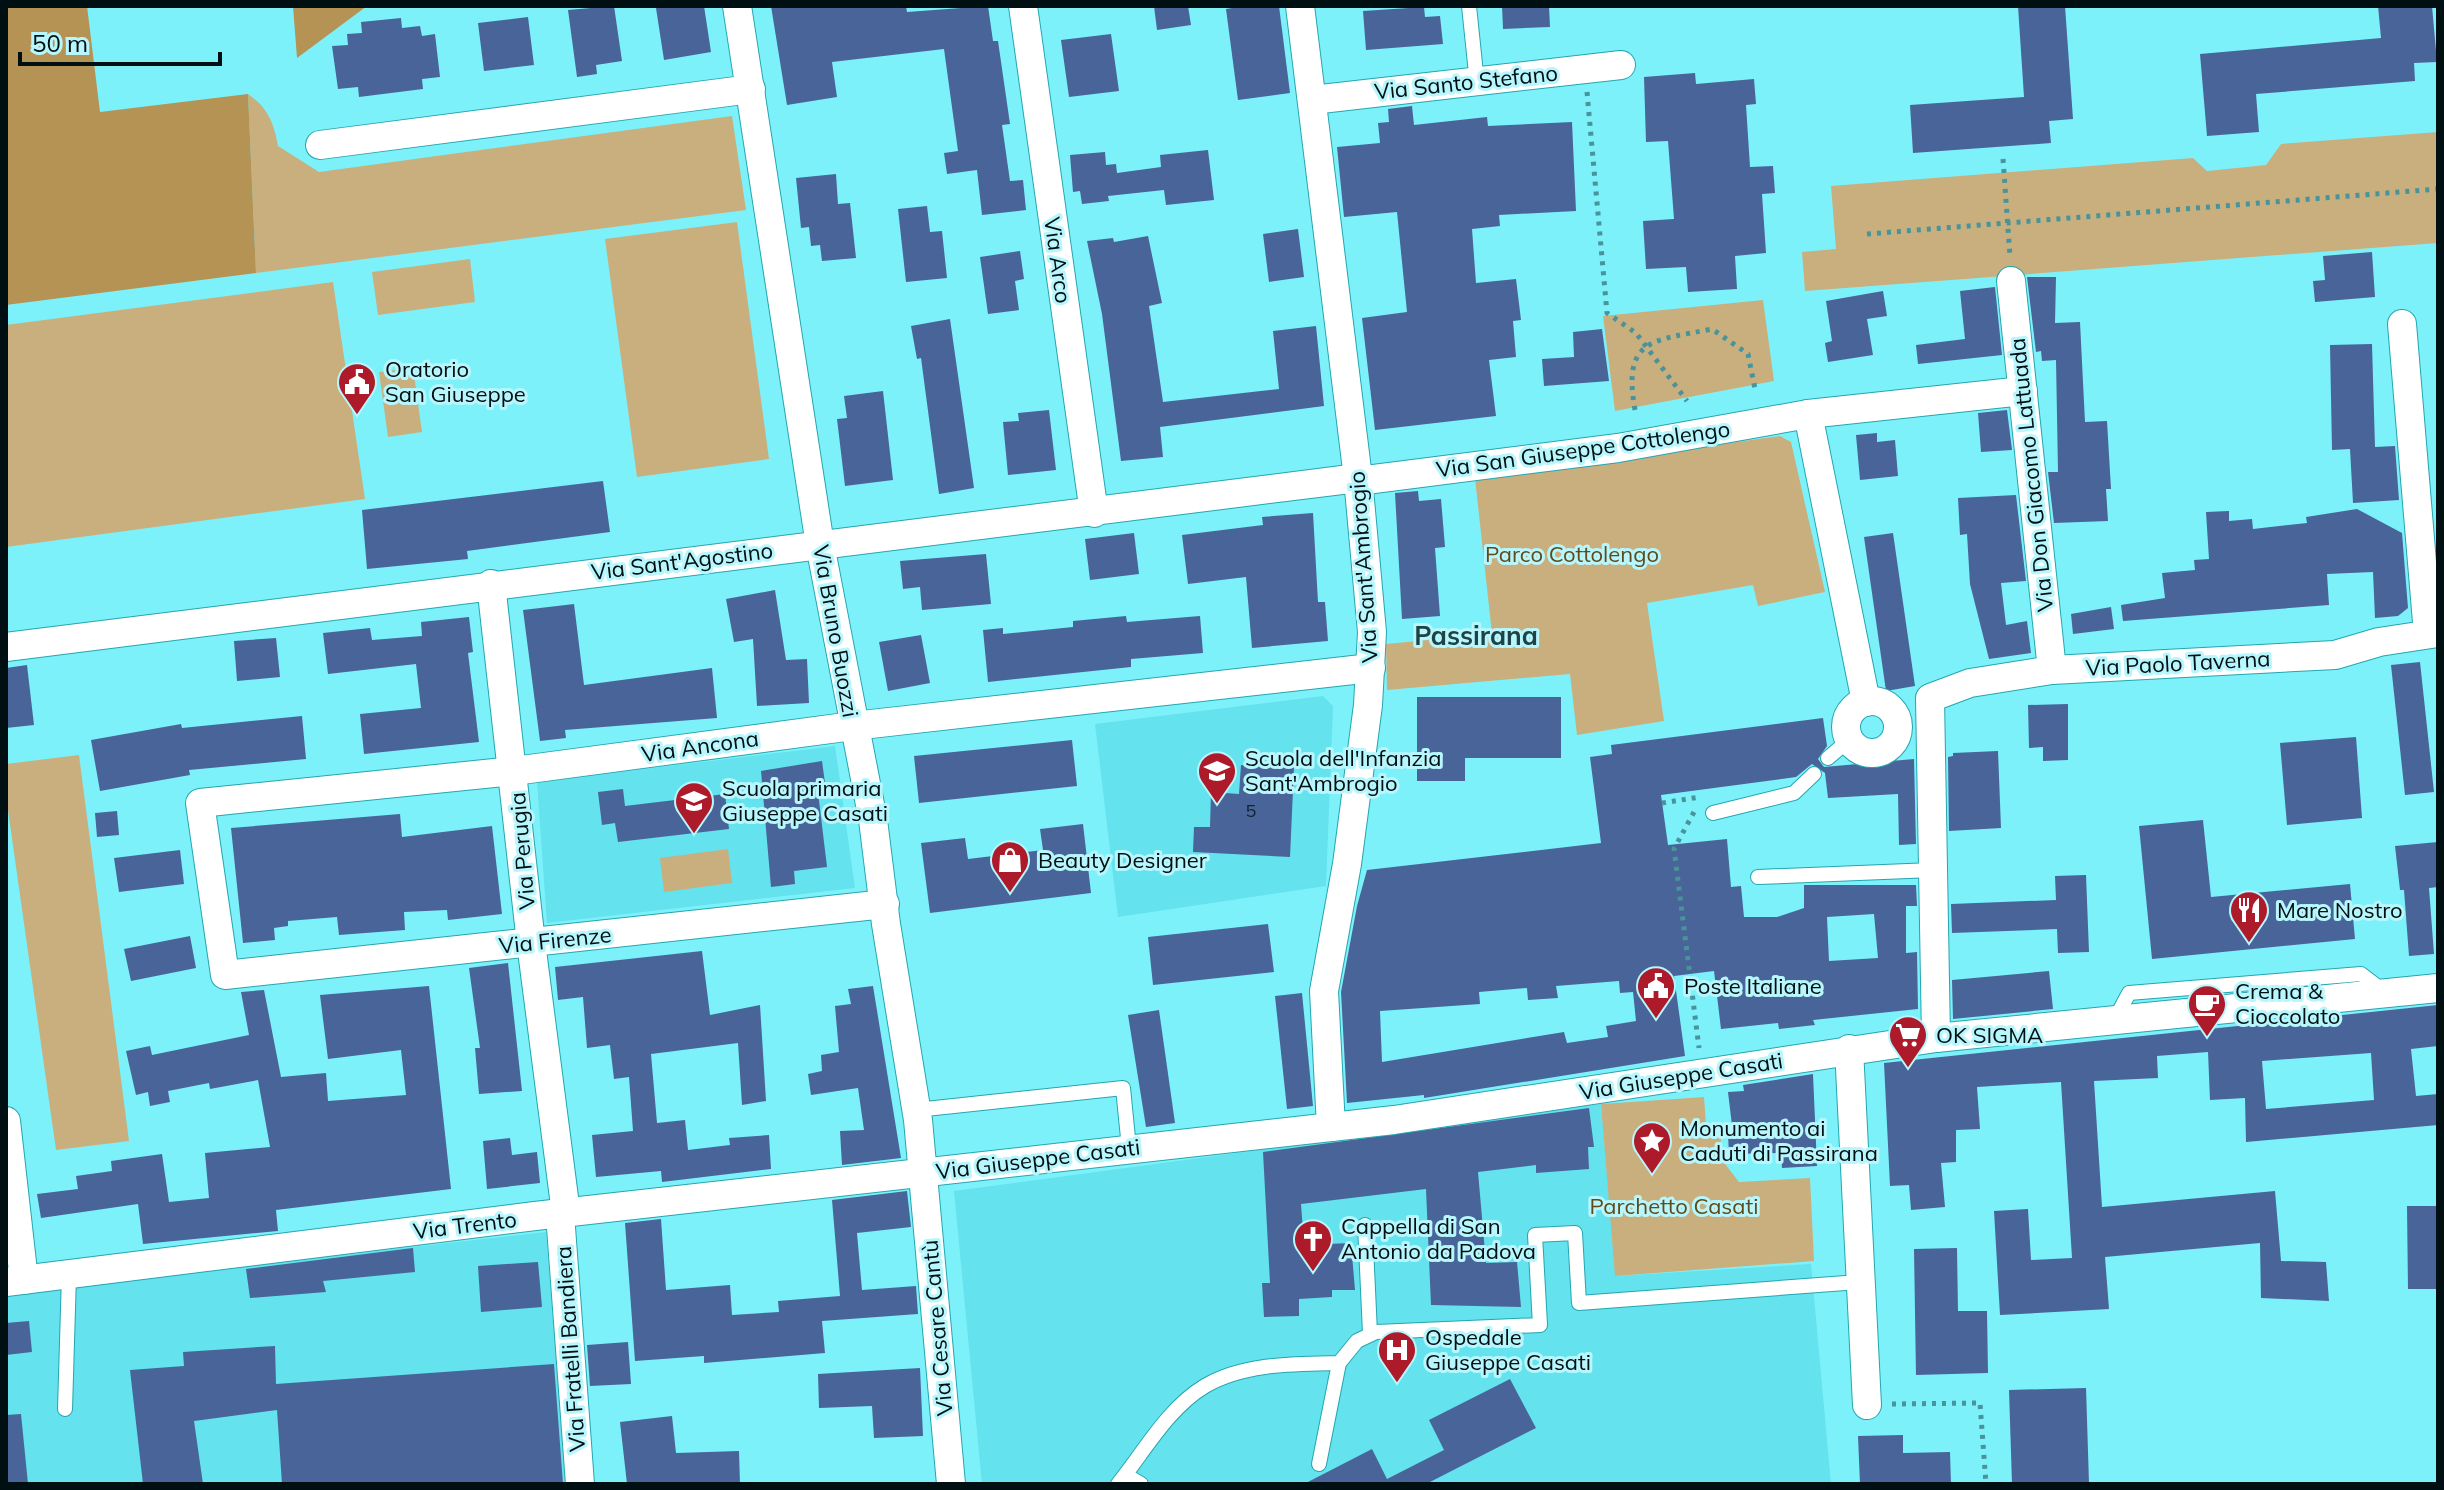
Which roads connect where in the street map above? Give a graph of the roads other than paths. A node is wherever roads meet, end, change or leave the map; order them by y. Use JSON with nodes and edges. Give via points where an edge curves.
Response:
{"nodes":[{"id":1,"x":737,"y":6,"type":"edge"},
{"id":2,"x":1023,"y":6,"type":"edge"},
{"id":3,"x":1300,"y":6,"type":"edge"},
{"id":4,"x":1469,"y":6,"type":"edge"},
{"id":5,"x":1621,"y":65,"type":"dead end"},
{"id":6,"x":1477,"y":83,"type":"junction"},
{"id":7,"x":751,"y":89,"type":"junction"},
{"id":8,"x":1312,"y":100,"type":"junction"},
{"id":9,"x":320,"y":145,"type":"dead end"},
{"id":10,"x":2011,"y":281,"type":"road end"},
{"id":11,"x":2402,"y":324,"type":"dead end"},
{"id":12,"x":2023,"y":391,"type":"junction"},
{"id":13,"x":1808,"y":414,"type":"junction"},
{"id":14,"x":1358,"y":479,"type":"junction"},
{"id":15,"x":1094,"y":513,"type":"junction"},
{"id":16,"x":820,"y":545,"type":"junction"},
{"id":17,"x":491,"y":584,"type":"junction"},
{"id":18,"x":2433,"y":634,"type":"edge"},
{"id":19,"x":6,"y":647,"type":"edge"},
{"id":20,"x":1371,"y":668,"type":"junction"},
{"id":21,"x":2052,"y":670,"type":"junction"},
{"id":22,"x":1930,"y":698,"type":"junction"},
{"id":23,"x":1866,"y":702,"type":"junction"},
{"id":24,"x":853,"y":726,"type":"junction"},
{"id":25,"x":1894,"y":728,"type":"junction"},
{"id":26,"x":1930,"y":762,"type":"junction"},
{"id":27,"x":514,"y":771,"type":"junction"},
{"id":28,"x":1814,"y":774,"type":"dead end"},
{"id":29,"x":1713,"y":813,"type":"dead end"},
{"id":30,"x":1933,"y":870,"type":"junction"},
{"id":31,"x":1758,"y":877,"type":"dead end"},
{"id":32,"x":885,"y":904,"type":"junction"},
{"id":33,"x":531,"y":943,"type":"junction"},
{"id":34,"x":225,"y":975,"type":"joint"},
{"id":35,"x":2438,"y":988,"type":"edge"},
{"id":36,"x":1936,"y":1038,"type":"junction"},
{"id":37,"x":1849,"y":1049,"type":"junction"},
{"id":38,"x":916,"y":1110,"type":"junction"},
{"id":39,"x":1331,"y":1127,"type":"junction"},
{"id":40,"x":7,"y":1131,"type":"edge"},
{"id":41,"x":1129,"y":1148,"type":"junction"},
{"id":42,"x":924,"y":1173,"type":"junction"},
{"id":43,"x":563,"y":1214,"type":"junction"},
{"id":44,"x":1365,"y":1225,"type":"dead end"},
{"id":45,"x":69,"y":1275,"type":"junction"},
{"id":46,"x":15,"y":1281,"type":"edge"},
{"id":47,"x":1859,"y":1282,"type":"junction"},
{"id":48,"x":1370,"y":1333,"type":"junction"},
{"id":49,"x":1339,"y":1363,"type":"junction"},
{"id":50,"x":1867,"y":1405,"type":"road end"},
{"id":51,"x":65,"y":1409,"type":"dead end"},
{"id":52,"x":1319,"y":1464,"type":"dead end"},
{"id":53,"x":1125,"y":1481,"type":"edge"},
{"id":54,"x":580,"y":1484,"type":"edge"},
{"id":55,"x":951,"y":1484,"type":"edge"},
{"id":56,"x":1141,"y":1484,"type":"edge"}],
"edges":[{"from":1,"to":7,"type":"street","name":"Via Bruno Buozzi"},
{"from":2,"to":15,"type":"street","name":"Via Arco"},
{"from":3,"to":8,"type":"street","name":"Via Sant'Ambrogio"},
{"from":4,"to":6,"type":"lane"},
{"from":5,"to":6,"type":"street","name":"Via Santo Stefano"},
{"from":6,"to":8,"type":"street","name":"Via Santo Stefano"},
{"from":7,"to":9,"type":"street"},
{"from":7,"to":16,"type":"street","name":"Via Bruno Buozzi"},
{"from":8,"to":14,"type":"street","name":"Via Sant'Ambrogio"},
{"from":10,"to":12,"type":"street","name":"Via Don Giacomo Lattuada"},
{"from":11,"to":18,"type":"street","name":"Via Paolo Taverna"},
{"from":12,"to":13,"type":"street","name":"Via San Giuseppe Cottolengo"},
{"from":12,"to":21,"type":"street","name":"Via Don Giacomo Lattuada"},
{"from":13,"to":14,"type":"street","name":"Via San Giuseppe Cottolengo","via":[[1618,448]]},
{"from":13,"to":23,"type":"street"},
{"from":14,"to":15,"type":"street","name":"Via Sant'Agostino"},
{"from":14,"to":20,"type":"street","name":"Via Sant'Ambrogio"},
{"from":15,"to":16,"type":"street","name":"Via Sant'Agostino"},
{"from":16,"to":17,"type":"street","name":"Via Sant'Agostino"},
{"from":16,"to":24,"type":"street","name":"Via Bruno Buozzi"},
{"from":17,"to":19,"type":"street","name":"Via Sant'Agostino"},
{"from":17,"to":27,"type":"street","name":"Via Perugia"},
{"from":18,"to":21,"type":"street","name":"Via Paolo Taverna","via":[[2335,655]]},
{"from":20,"to":24,"type":"street","name":"Via Ancona"},
{"from":20,"to":39,"type":"street","name":"Via Sant'Ambrogio","via":[[1347,864],[1324,991]]},
{"from":21,"to":22,"type":"street","name":"Via Paolo Taverna","via":[[1970,683]]},
{"from":22,"to":25,"type":"street","name":"Via Paolo Taverna"},
{"from":22,"to":26,"type":"street"},
{"from":23,"to":25,"type":"street","via":[[1879,702]]},
{"from":23,"to":25,"type":"street","via":[[1847,719],[1840,750],[1871,753]]},
{"from":24,"to":27,"type":"street","name":"Via Ancona"},
{"from":24,"to":32,"type":"street","name":"Via Bruno Buozzi"},
{"from":25,"to":26,"type":"street"},
{"from":26,"to":30,"type":"street"},
{"from":27,"to":33,"type":"street","name":"Via Perugia"},
{"from":27,"to":34,"type":"street","name":"Via Ancona","via":[[200,803]]},
{"from":28,"to":29,"type":"lane","via":[[1794,793]]},
{"from":30,"to":31,"type":"lane"},
{"from":30,"to":36,"type":"street"},
{"from":32,"to":33,"type":"street","name":"Via Firenze"},
{"from":32,"to":38,"type":"street","name":"Via Bruno Buozzi"},
{"from":33,"to":34,"type":"street","name":"Via Firenze"},
{"from":33,"to":43,"type":"street","name":"Via Perugia"},
{"from":35,"to":36,"type":"street","name":"Via Giuseppe Casati"},
{"from":36,"to":37,"type":"street","name":"Via Giuseppe Casati"},
{"from":37,"to":39,"type":"street","name":"Via Giuseppe Casati"},
{"from":37,"to":47,"type":"street"},
{"from":38,"to":41,"type":"lane","via":[[1123,1088]]},
{"from":38,"to":42,"type":"street","name":"Via Bruno Buozzi"},
{"from":39,"to":41,"type":"street","name":"Via Giuseppe Casati"},
{"from":40,"to":46,"type":"street"},
{"from":41,"to":42,"type":"street","name":"Via Giuseppe Casati"},
{"from":42,"to":43,"type":"street","name":"Via Trento"},
{"from":42,"to":55,"type":"street","name":"Via Cesare Cantù"},
{"from":43,"to":45,"type":"street","name":"Via Trento"},
{"from":43,"to":54,"type":"street","name":"Via Fratelli Bandiera"},
{"from":44,"to":48,"type":"lane"},
{"from":45,"to":46,"type":"street","name":"Via Trento"},
{"from":45,"to":51,"type":"lane"},
{"from":47,"to":48,"type":"lane","via":[[1579,1303],[1575,1233],[1535,1235],[1540,1325]]},
{"from":47,"to":50,"type":"street"},
{"from":48,"to":49,"type":"lane"},
{"from":49,"to":52,"type":"lane"},
{"from":49,"to":53,"type":"lane","via":[[1250,1369],[1204,1387],[1168,1420]]},
{"from":53,"to":56,"type":"lane"}]}
